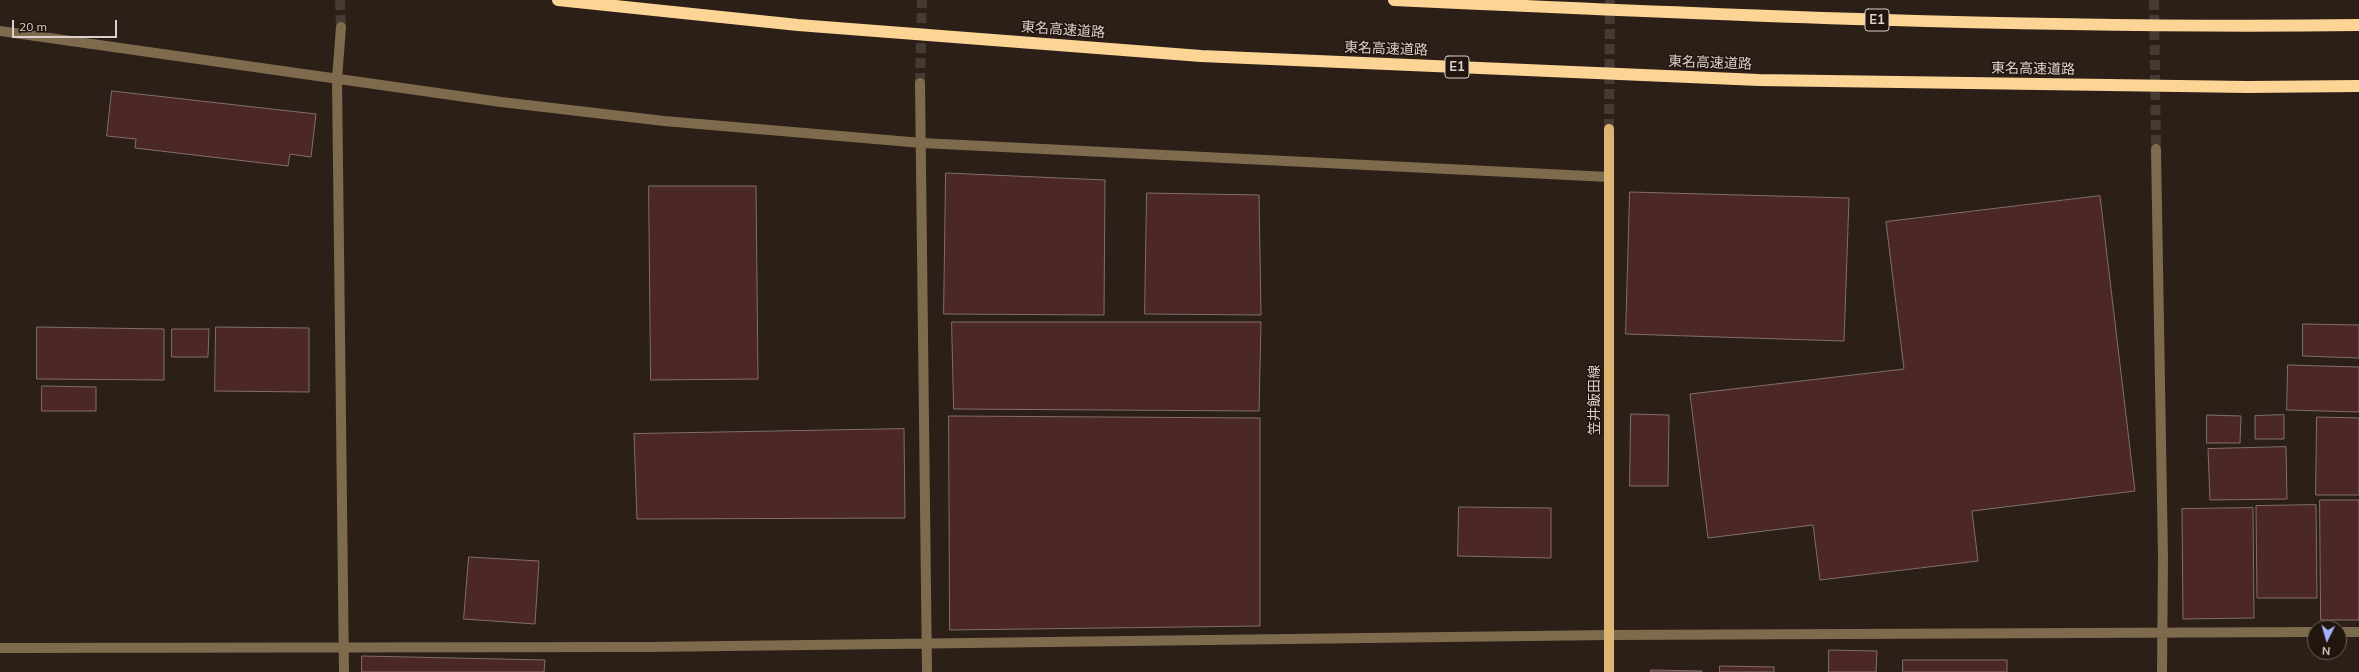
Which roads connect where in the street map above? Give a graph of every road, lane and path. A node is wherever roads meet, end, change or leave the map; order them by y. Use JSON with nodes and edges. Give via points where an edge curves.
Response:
{"nodes":[{"id":1,"x":558,"y":0,"type":"edge"},
{"id":2,"x":1394,"y":0,"type":"edge"},
{"id":3,"x":2359,"y":25,"type":"edge"},
{"id":4,"x":341,"y":27,"type":"tunnel mouth"},
{"id":5,"x":0,"y":32,"type":"edge"},
{"id":6,"x":338,"y":79,"type":"junction"},
{"id":7,"x":920,"y":83,"type":"tunnel mouth"},
{"id":8,"x":2359,"y":86,"type":"edge"},
{"id":9,"x":1609,"y":129,"type":"tunnel mouth"},
{"id":10,"x":922,"y":143,"type":"junction"},
{"id":11,"x":2156,"y":149,"type":"tunnel mouth"},
{"id":12,"x":1609,"y":177,"type":"junction"},
{"id":13,"x":2307,"y":632,"type":"edge"},
{"id":14,"x":2347,"y":632,"type":"edge"},
{"id":15,"x":2359,"y":632,"type":"edge"},
{"id":16,"x":2162,"y":634,"type":"junction"},
{"id":17,"x":1609,"y":635,"type":"junction"},
{"id":18,"x":926,"y":642,"type":"junction"},
{"id":19,"x":344,"y":646,"type":"junction"},
{"id":20,"x":0,"y":648,"type":"edge"},
{"id":21,"x":344,"y":672,"type":"edge"},
{"id":22,"x":927,"y":672,"type":"edge"},
{"id":23,"x":1609,"y":672,"type":"edge"},
{"id":24,"x":2162,"y":672,"type":"edge"}],
"edges":[{"from":1,"to":8,"type":"highway","name":"東名高速道路","number":"E1","via":[[798,25],[1201,56],[1759,80],[2248,87]]},
{"from":2,"to":3,"type":"highway","number":"E1","via":[[1763,18],[2240,26]]},
{"from":4,"to":6,"type":"street"},
{"from":5,"to":6,"type":"street"},
{"from":6,"to":10,"type":"street","via":[[664,121]]},
{"from":6,"to":19,"type":"street"},
{"from":7,"to":10,"type":"street"},
{"from":9,"to":12,"type":"main road","name":"笠井飯田線"},
{"from":10,"to":12,"type":"street"},
{"from":10,"to":18,"type":"street"},
{"from":11,"to":16,"type":"street"},
{"from":12,"to":17,"type":"main road","name":"笠井飯田線"},
{"from":13,"to":16,"type":"street"},
{"from":14,"to":15,"type":"street"},
{"from":16,"to":17,"type":"street"},
{"from":16,"to":24,"type":"street"},
{"from":17,"to":18,"type":"street"},
{"from":17,"to":23,"type":"main road","name":"笠井飯田線"},
{"from":18,"to":19,"type":"street","via":[[648,647]]},
{"from":18,"to":22,"type":"street"},
{"from":19,"to":20,"type":"street"},
{"from":19,"to":21,"type":"street"}]}
